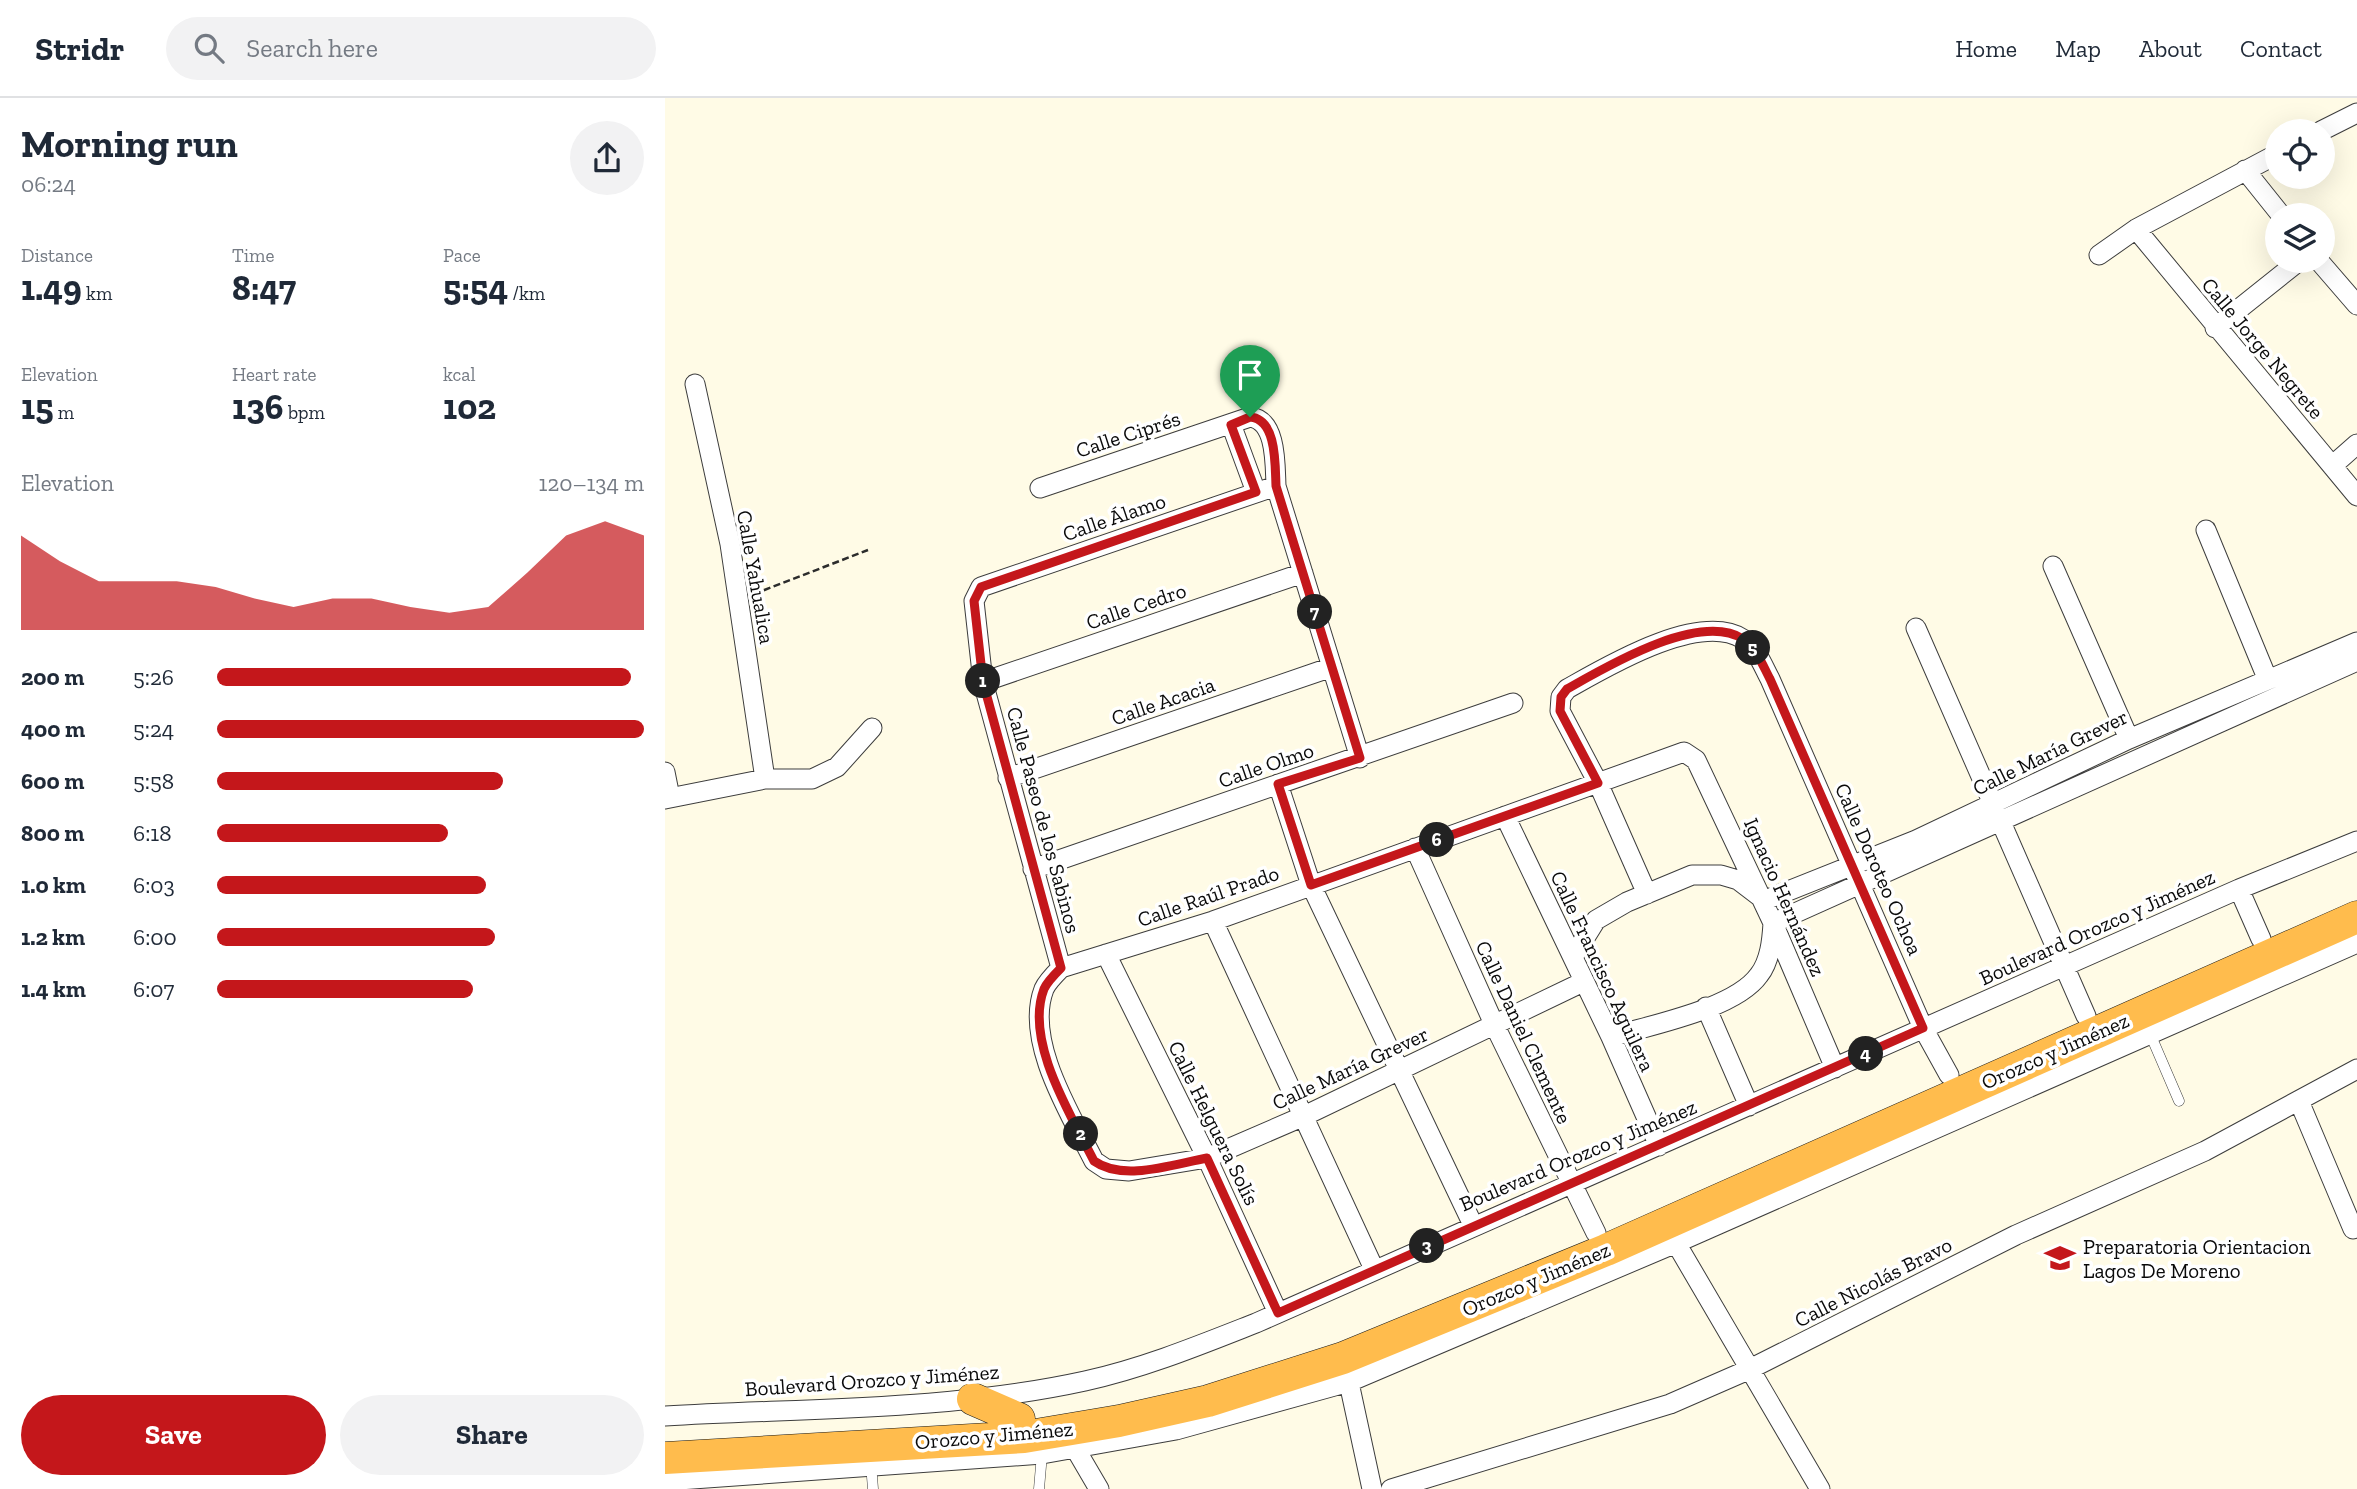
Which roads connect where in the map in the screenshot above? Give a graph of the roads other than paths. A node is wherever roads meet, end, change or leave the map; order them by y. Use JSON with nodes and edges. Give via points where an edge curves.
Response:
{"nodes":[{"id":1,"x":2357,"y":113,"type":"edge"},
{"id":2,"x":2335,"y":124,"type":"edge"},
{"id":3,"x":2265,"y":160,"type":"edge"},
{"id":4,"x":2245,"y":170,"type":"junction"},
{"id":5,"x":2271,"y":203,"type":"edge"},
{"id":6,"x":2136,"y":229,"type":"junction"},
{"id":7,"x":2099,"y":255,"type":"dead end"},
{"id":8,"x":2284,"y":273,"type":"edge"},
{"id":9,"x":2329,"y":273,"type":"edge"},
{"id":10,"x":2357,"y":305,"type":"edge"},
{"id":11,"x":2215,"y":328,"type":"junction"},
{"id":12,"x":695,"y":384,"type":"dead end"},
{"id":13,"x":1231,"y":425,"type":"junction"},
{"id":14,"x":2357,"y":444,"type":"edge"},
{"id":15,"x":2332,"y":466,"type":"junction"},
{"id":16,"x":1276,"y":486,"type":"junction"},
{"id":17,"x":1040,"y":488,"type":"dead end"},
{"id":18,"x":1256,"y":492,"type":"junction"},
{"id":19,"x":2357,"y":496,"type":"edge"},
{"id":20,"x":2206,"y":530,"type":"dead end"},
{"id":21,"x":2053,"y":566,"type":"dead end"},
{"id":22,"x":1303,"y":573,"type":"junction"},
{"id":23,"x":974,"y":601,"type":"joint"},
{"id":24,"x":1916,"y":628,"type":"dead end"},
{"id":25,"x":2357,"y":642,"type":"edge"},
{"id":26,"x":2357,"y":661,"type":"edge"},
{"id":27,"x":1332,"y":667,"type":"junction"},
{"id":28,"x":2267,"y":678,"type":"junction"},
{"id":29,"x":983,"y":682,"type":"junction"},
{"id":30,"x":1513,"y":704,"type":"dead end"},
{"id":31,"x":872,"y":728,"type":"dead end"},
{"id":32,"x":2129,"y":739,"type":"junction"},
{"id":33,"x":1684,"y":752,"type":"joint"},
{"id":34,"x":1360,"y":758,"type":"junction"},
{"id":35,"x":665,"y":772,"type":"edge"},
{"id":36,"x":1009,"y":778,"type":"junction"},
{"id":37,"x":765,"y":779,"type":"junction"},
{"id":38,"x":1598,"y":783,"type":"junction"},
{"id":39,"x":1278,"y":784,"type":"junction"},
{"id":40,"x":667,"y":798,"type":"edge"},
{"id":41,"x":1997,"y":813,"type":"junction"},
{"id":42,"x":1505,"y":816,"type":"junction"},
{"id":43,"x":2357,"y":841,"type":"edge"},
{"id":44,"x":1415,"y":848,"type":"junction"},
{"id":45,"x":1853,"y":865,"type":"junction"},
{"id":46,"x":1033,"y":869,"type":"junction"},
{"id":47,"x":1861,"y":884,"type":"junction"},
{"id":48,"x":1311,"y":885,"type":"junction"},
{"id":49,"x":2239,"y":889,"type":"junction"},
{"id":50,"x":1647,"y":894,"type":"junction"},
{"id":51,"x":2357,"y":898,"type":"edge"},
{"id":52,"x":1762,"y":899,"type":"junction"},
{"id":53,"x":2357,"y":917,"type":"edge"},
{"id":54,"x":1213,"y":921,"type":"junction"},
{"id":55,"x":1773,"y":923,"type":"junction"},
{"id":56,"x":2261,"y":939,"type":"junction"},
{"id":57,"x":2357,"y":943,"type":"edge"},
{"id":58,"x":1106,"y":954,"type":"junction"},
{"id":59,"x":1573,"y":957,"type":"junction"},
{"id":60,"x":1061,"y":968,"type":"junction"},
{"id":61,"x":2065,"y":969,"type":"junction"},
{"id":62,"x":1584,"y":982,"type":"junction"},
{"id":63,"x":1706,"y":1007,"type":"junction"},
{"id":64,"x":2086,"y":1016,"type":"junction"},
{"id":65,"x":1493,"y":1024,"type":"junction"},
{"id":66,"x":1923,"y":1028,"type":"junction"},
{"id":67,"x":2151,"y":1036,"type":"junction"},
{"id":68,"x":1611,"y":1037,"type":"junction"},
{"id":69,"x":1835,"y":1068,"type":"junction"},
{"id":70,"x":2357,"y":1069,"type":"edge"},
{"id":71,"x":1397,"y":1072,"type":"junction"},
{"id":72,"x":1949,"y":1075,"type":"junction"},
{"id":73,"x":2179,"y":1101,"type":"dead end"},
{"id":74,"x":2299,"y":1101,"type":"junction"},
{"id":75,"x":1749,"y":1106,"type":"junction"},
{"id":76,"x":1304,"y":1116,"type":"junction"},
{"id":77,"x":1659,"y":1146,"type":"junction"},
{"id":78,"x":1207,"y":1158,"type":"junction"},
{"id":79,"x":1572,"y":1184,"type":"junction"},
{"id":80,"x":1473,"y":1225,"type":"junction"},
{"id":81,"x":2353,"y":1229,"type":"dead end"},
{"id":82,"x":1596,"y":1233,"type":"junction"},
{"id":83,"x":1676,"y":1244,"type":"junction"},
{"id":84,"x":1374,"y":1269,"type":"junction"},
{"id":85,"x":1278,"y":1313,"type":"junction"},
{"id":86,"x":1346,"y":1370,"type":"junction"},
{"id":87,"x":1748,"y":1370,"type":"junction"},
{"id":88,"x":973,"y":1399,"type":"junction"},
{"id":89,"x":665,"y":1416,"type":"edge"},
{"id":90,"x":1019,"y":1419,"type":"junction"},
{"id":91,"x":665,"y":1438,"type":"edge"},
{"id":92,"x":1075,"y":1448,"type":"junction"},
{"id":93,"x":1042,"y":1454,"type":"junction"},
{"id":94,"x":871,"y":1456,"type":"junction"},
{"id":95,"x":665,"y":1458,"type":"edge"},
{"id":96,"x":818,"y":1460,"type":"junction"},
{"id":97,"x":665,"y":1481,"type":"edge"},
{"id":98,"x":873,"y":1489,"type":"edge"},
{"id":99,"x":1039,"y":1489,"type":"edge"},
{"id":100,"x":1099,"y":1489,"type":"edge"},
{"id":101,"x":1372,"y":1489,"type":"edge"},
{"id":102,"x":1391,"y":1489,"type":"edge"},
{"id":103,"x":1820,"y":1489,"type":"edge"}],
"edges":[{"from":1,"to":2,"type":"street"},
{"from":3,"to":4,"type":"street"},
{"from":4,"to":5,"type":"street"},
{"from":4,"to":6,"type":"street"},
{"from":6,"to":7,"type":"street"},
{"from":6,"to":11,"type":"street","name":"Calle Jorge Negrete"},
{"from":8,"to":11,"type":"street"},
{"from":9,"to":10,"type":"street"},
{"from":11,"to":15,"type":"street","name":"Calle Jorge Negrete"},
{"from":12,"to":37,"type":"street","name":"Calle Yahualica","via":[[730,544]]},
{"from":13,"to":16,"type":"street","name":"Calle Ciprés","via":[[1250,417],[1266,424]]},
{"from":13,"to":17,"type":"street","name":"Calle Ciprés"},
{"from":13,"to":18,"type":"street"},
{"from":14,"to":15,"type":"street"},
{"from":15,"to":19,"type":"street","name":"Calle Jorge Negrete"},
{"from":16,"to":18,"type":"street","name":"Calle Álamo"},
{"from":16,"to":22,"type":"street"},
{"from":18,"to":23,"type":"street","name":"Calle Álamo","via":[[981,587]]},
{"from":20,"to":28,"type":"street"},
{"from":21,"to":32,"type":"street"},
{"from":22,"to":27,"type":"street"},
{"from":22,"to":29,"type":"street","name":"Calle Cedro"},
{"from":23,"to":29,"type":"street","name":"Calle Paseo de los Sabinos"},
{"from":24,"to":41,"type":"street"},
{"from":25,"to":28,"type":"street","name":"Calle María Grever"},
{"from":26,"to":41,"type":"street","name":"Calle María Grever"},
{"from":27,"to":34,"type":"street"},
{"from":27,"to":36,"type":"street","name":"Calle Acacia"},
{"from":28,"to":32,"type":"street","name":"Calle María Grever"},
{"from":29,"to":36,"type":"street","name":"Calle Paseo de los Sabinos"},
{"from":30,"to":34,"type":"street","name":"Calle Olmo"},
{"from":31,"to":37,"type":"street","via":[[837,767],[812,779]]},
{"from":32,"to":41,"type":"street","name":"Calle María Grever"},
{"from":33,"to":38,"type":"street","name":"Calle Raúl Prado"},
{"from":33,"to":52,"type":"street","name":"Ignacio Hernández","via":[[1696,760]]},
{"from":34,"to":39,"type":"street","name":"Calle Olmo"},
{"from":35,"to":40,"type":"street"},
{"from":36,"to":46,"type":"street","name":"Calle Paseo de los Sabinos"},
{"from":37,"to":40,"type":"street"},
{"from":38,"to":42,"type":"street","name":"Calle Raúl Prado"},
{"from":38,"to":45,"type":"street","name":"Calle Doroteo Ochoa","via":[[1560,711],[1567,689],[1628,655],[1678,635],[1721,633],[1742,638],[1753,647],[1770,679]]},
{"from":38,"to":50,"type":"street"},
{"from":39,"to":46,"type":"street","name":"Calle Olmo"},
{"from":39,"to":48,"type":"street"},
{"from":41,"to":45,"type":"street","name":"Calle María Grever"},
{"from":41,"to":47,"type":"street","name":"Calle María Grever"},
{"from":41,"to":61,"type":"street"},
{"from":42,"to":44,"type":"street","name":"Calle Raúl Prado"},
{"from":42,"to":59,"type":"street","name":"Calle Francisco Aguilera"},
{"from":43,"to":49,"type":"street","name":"Boulevard Orozco y Jiménez"},
{"from":44,"to":48,"type":"street","name":"Calle Raúl Prado"},
{"from":44,"to":65,"type":"street","name":"Calle Daniel Clemente"},
{"from":45,"to":47,"type":"street","name":"Calle Doroteo Ochoa"},
{"from":45,"to":52,"type":"street","name":"Calle María Grever"},
{"from":46,"to":60,"type":"street","name":"Calle Paseo de los Sabinos"},
{"from":47,"to":55,"type":"street","name":"Calle María Grever"},
{"from":47,"to":66,"type":"street","name":"Calle Doroteo Ochoa"},
{"from":48,"to":54,"type":"street","name":"Calle Raúl Prado"},
{"from":48,"to":71,"type":"street"},
{"from":49,"to":56,"type":"street"},
{"from":49,"to":61,"type":"street","name":"Boulevard Orozco y Jiménez"},
{"from":50,"to":52,"type":"street","via":[[1692,875],[1721,875],[1738,880]]},
{"from":50,"to":59,"type":"street","via":[[1596,920]]},
{"from":51,"to":56,"type":"highway","name":"Orozco y Jiménez"},
{"from":52,"to":55,"type":"street","name":"Ignacio Hernández"},
{"from":53,"to":86,"type":"highway","name":"Orozco y Jiménez"},
{"from":54,"to":58,"type":"street","name":"Calle Raúl Prado"},
{"from":54,"to":76,"type":"street"},
{"from":55,"to":63,"type":"street","via":[[1772,945],[1759,975],[1738,994]]},
{"from":55,"to":69,"type":"street","name":"Ignacio Hernández"},
{"from":56,"to":64,"type":"highway","name":"Orozco y Jiménez"},
{"from":57,"to":67,"type":"street"},
{"from":58,"to":60,"type":"street","name":"Calle Raúl Prado"},
{"from":58,"to":78,"type":"street","name":"Calle Helguera Solís"},
{"from":59,"to":62,"type":"street","name":"Calle Francisco Aguilera"},
{"from":60,"to":78,"type":"street","name":"Calle María Grever","via":[[1044,988],[1039,1019],[1043,1051],[1094,1161],[1106,1169],[1129,1171]]},
{"from":61,"to":64,"type":"street"},
{"from":61,"to":66,"type":"street","name":"Boulevard Orozco y Jiménez"},
{"from":62,"to":65,"type":"street","name":"Calle María Grever"},
{"from":62,"to":68,"type":"street","name":"Calle Francisco Aguilera"},
{"from":63,"to":68,"type":"street"},
{"from":63,"to":75,"type":"street"},
{"from":64,"to":72,"type":"highway","name":"Orozco y Jiménez"},
{"from":65,"to":71,"type":"street","name":"Calle María Grever"},
{"from":65,"to":79,"type":"street","name":"Calle Daniel Clemente"},
{"from":66,"to":69,"type":"street","name":"Boulevard Orozco y Jiménez"},
{"from":66,"to":72,"type":"street","name":"Calle Doroteo Ochoa"},
{"from":67,"to":73,"type":"lane"},
{"from":67,"to":83,"type":"street"},
{"from":68,"to":77,"type":"street","name":"Calle Francisco Aguilera"},
{"from":69,"to":75,"type":"street","name":"Boulevard Orozco y Jiménez"},
{"from":70,"to":74,"type":"street","name":"Calle Nicolás Bravo"},
{"from":71,"to":76,"type":"street","name":"Calle María Grever"},
{"from":71,"to":80,"type":"street"},
{"from":72,"to":82,"type":"highway","name":"Orozco y Jiménez"},
{"from":74,"to":81,"type":"street"},
{"from":74,"to":87,"type":"street","name":"Calle Nicolás Bravo","via":[[2205,1151],[2016,1235]]},
{"from":75,"to":77,"type":"street","name":"Boulevard Orozco y Jiménez"},
{"from":76,"to":78,"type":"street","name":"Calle María Grever"},
{"from":76,"to":84,"type":"street"},
{"from":77,"to":79,"type":"street","name":"Boulevard Orozco y Jiménez"},
{"from":78,"to":85,"type":"street","name":"Calle Helguera Solís"},
{"from":79,"to":80,"type":"street","name":"Boulevard Orozco y Jiménez"},
{"from":79,"to":82,"type":"street","name":"Calle Daniel Clemente"},
{"from":80,"to":84,"type":"street","name":"Boulevard Orozco y Jiménez"},
{"from":82,"to":90,"type":"highway","name":"Orozco y Jiménez","via":[[1324,1346],[1211,1380]]},
{"from":83,"to":86,"type":"street"},
{"from":83,"to":87,"type":"street"},
{"from":84,"to":85,"type":"street","name":"Boulevard Orozco y Jiménez"},
{"from":85,"to":88,"type":"street","name":"Boulevard Orozco y Jiménez","via":[[1174,1355],[1085,1381]]},
{"from":86,"to":92,"type":"street","via":[[1176,1430]]},
{"from":86,"to":94,"type":"highway","name":"Orozco y Jiménez","via":[[1119,1421]]},
{"from":86,"to":101,"type":"street"},
{"from":87,"to":102,"type":"street","name":"Calle Nicolás Bravo","via":[[1670,1404]]},
{"from":87,"to":103,"type":"street"},
{"from":88,"to":89,"type":"street","name":"Boulevard Orozco y Jiménez"},
{"from":88,"to":90,"type":"highway"},
{"from":90,"to":91,"type":"highway","name":"Orozco y Jiménez"},
{"from":92,"to":93,"type":"street"},
{"from":92,"to":100,"type":"street"},
{"from":93,"to":94,"type":"street"},
{"from":93,"to":99,"type":"lane"},
{"from":94,"to":96,"type":"highway","name":"Orozco y Jiménez"},
{"from":94,"to":98,"type":"lane"},
{"from":95,"to":96,"type":"highway","name":"Orozco y Jiménez"},
{"from":96,"to":97,"type":"street"}]}
